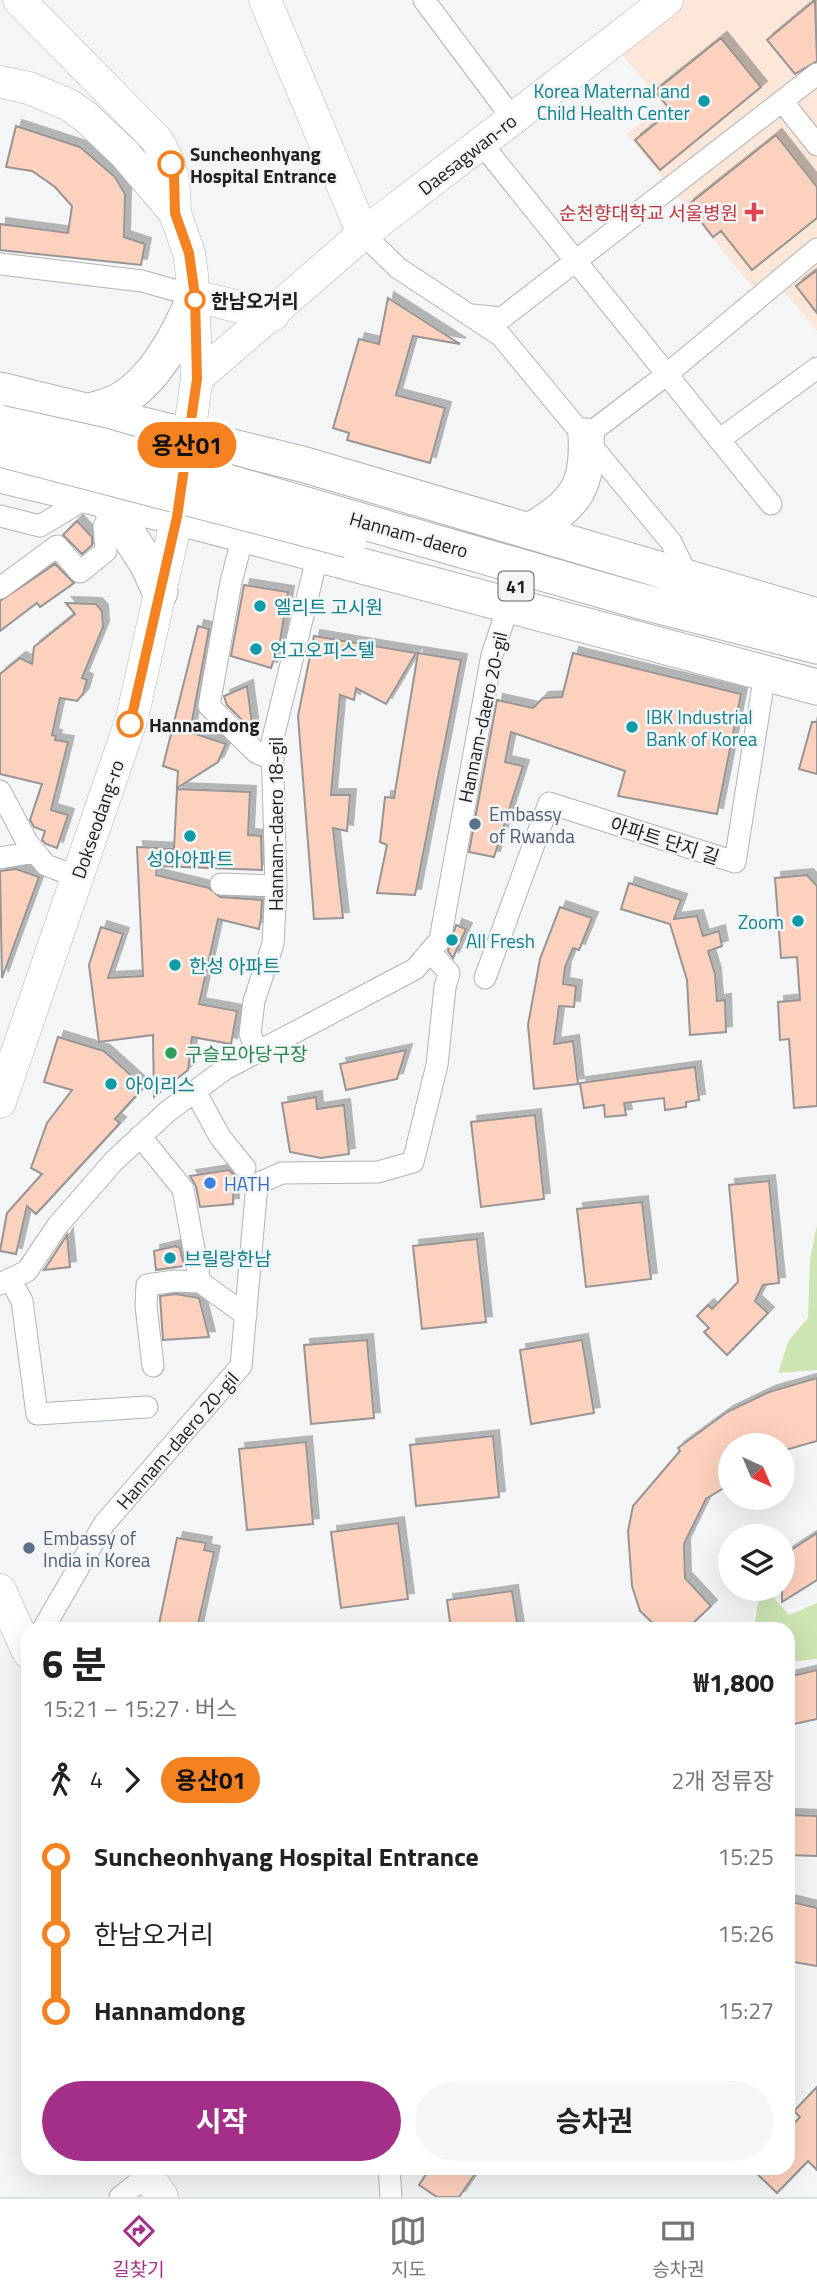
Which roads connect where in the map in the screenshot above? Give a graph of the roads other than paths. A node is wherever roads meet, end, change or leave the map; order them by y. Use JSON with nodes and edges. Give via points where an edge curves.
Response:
{"nodes":[{"id":1,"x":19,"y":0,"type":"edge"},
{"id":2,"x":265,"y":0,"type":"edge"},
{"id":3,"x":424,"y":0,"type":"edge"},
{"id":4,"x":667,"y":0,"type":"edge"},
{"id":5,"x":817,"y":74,"type":"edge"},
{"id":6,"x":0,"y":82,"type":"edge"},
{"id":7,"x":782,"y":101,"type":"junction"},
{"id":8,"x":513,"y":119,"type":"junction"},
{"id":9,"x":481,"y":143,"type":"junction"},
{"id":10,"x":817,"y":145,"type":"edge"},
{"id":11,"x":175,"y":213,"type":"junction"},
{"id":12,"x":363,"y":234,"type":"junction"},
{"id":13,"x":817,"y":249,"type":"edge"},
{"id":14,"x":577,"y":262,"type":"junction"},
{"id":15,"x":0,"y":264,"type":"edge"},
{"id":16,"x":195,"y":296,"type":"junction"},
{"id":17,"x":470,"y":314,"type":"junction"},
{"id":18,"x":273,"y":315,"type":"junction"},
{"id":19,"x":817,"y":368,"type":"edge"},
{"id":20,"x":666,"y":375,"type":"junction"},
{"id":21,"x":197,"y":379,"type":"junction"},
{"id":22,"x":0,"y":390,"type":"edge"},
{"id":23,"x":90,"y":411,"type":"junction"},
{"id":24,"x":0,"y":423,"type":"edge"},
{"id":25,"x":189,"y":436,"type":"junction"},
{"id":26,"x":586,"y":436,"type":"junction"},
{"id":27,"x":719,"y":440,"type":"junction"},
{"id":28,"x":0,"y":449,"type":"edge"},
{"id":29,"x":302,"y":464,"type":"junction"},
{"id":30,"x":0,"y":475,"type":"edge"},
{"id":31,"x":103,"y":503,"type":"junction"},
{"id":32,"x":771,"y":504,"type":"dead end"},
{"id":33,"x":0,"y":516,"type":"edge"},
{"id":34,"x":177,"y":517,"type":"junction"},
{"id":35,"x":531,"y":530,"type":"junction"},
{"id":36,"x":243,"y":536,"type":"junction"},
{"id":37,"x":403,"y":544,"type":"junction"},
{"id":38,"x":280,"y":545,"type":"junction"},
{"id":39,"x":318,"y":554,"type":"junction"},
{"id":40,"x":689,"y":579,"type":"junction"},
{"id":41,"x":0,"y":588,"type":"edge"},
{"id":42,"x":160,"y":592,"type":"junction"},
{"id":43,"x":509,"y":604,"type":"junction"},
{"id":44,"x":817,"y":617,"type":"edge"},
{"id":45,"x":817,"y":646,"type":"edge"},
{"id":46,"x":817,"y":670,"type":"edge"},
{"id":47,"x":765,"y":673,"type":"junction"},
{"id":48,"x":817,"y":687,"type":"edge"},
{"id":49,"x":273,"y":760,"type":"junction"},
{"id":50,"x":0,"y":791,"type":"edge"},
{"id":51,"x":35,"y":852,"type":"junction"},
{"id":52,"x":0,"y":858,"type":"edge"},
{"id":53,"x":77,"y":877,"type":"junction"},
{"id":54,"x":221,"y":884,"type":"dead end"},
{"id":55,"x":276,"y":886,"type":"junction"},
{"id":56,"x":430,"y":951,"type":"junction"},
{"id":57,"x":485,"y":978,"type":"dead end"},
{"id":58,"x":258,"y":1053,"type":"junction"},
{"id":59,"x":195,"y":1091,"type":"junction"},
{"id":60,"x":0,"y":1102,"type":"edge"},
{"id":61,"x":141,"y":1136,"type":"junction"},
{"id":62,"x":245,"y":1168,"type":"dead end"},
{"id":63,"x":5,"y":1282,"type":"edge"},
{"id":64,"x":200,"y":1282,"type":"junction"},
{"id":65,"x":246,"y":1315,"type":"junction"},
{"id":66,"x":153,"y":1366,"type":"dead end"},
{"id":67,"x":147,"y":1407,"type":"dead end"},
{"id":68,"x":0,"y":1590,"type":"edge"},
{"id":69,"x":47,"y":1622,"type":"edge"},
{"id":70,"x":21,"y":1636,"type":"edge"},
{"id":71,"x":151,"y":2180,"type":"edge"},
{"id":72,"x":120,"y":2197,"type":"edge"}],
"edges":[{"from":1,"to":11,"type":"main road","via":[[156,139],[174,174]]},
{"from":2,"to":12,"type":"main road"},
{"from":3,"to":8,"type":"street"},
{"from":4,"to":8,"type":"main road","name":"Daesagwan-ro"},
{"from":5,"to":7,"type":"street"},
{"from":6,"to":11,"type":"main road","name":"Dokseodang-ro","via":[[29,88],[87,118]]},
{"from":7,"to":10,"type":"street"},
{"from":7,"to":14,"type":"street"},
{"from":8,"to":9,"type":"main road","name":"Daesagwan-ro"},
{"from":9,"to":12,"type":"main road","name":"Daesagwan-ro"},
{"from":9,"to":14,"type":"street"},
{"from":11,"to":16,"type":"main road","name":"Dokseodang-ro","via":[[189,253]]},
{"from":12,"to":17,"type":"street","via":[[398,268]]},
{"from":12,"to":18,"type":"main road","name":"Daesagwan-ro"},
{"from":13,"to":20,"type":"street"},
{"from":14,"to":17,"type":"street","via":[[502,318]]},
{"from":14,"to":20,"type":"street"},
{"from":15,"to":16,"type":"street","via":[[142,281]]},
{"from":16,"to":18,"type":"main road"},
{"from":16,"to":21,"type":"main road","name":"Dokseodang-ro"},
{"from":16,"to":23,"type":"main road","via":[[181,330],[159,363],[118,402]]},
{"from":17,"to":26,"type":"street","via":[[500,336]]},
{"from":18,"to":21,"type":"main road","name":"Daesagwan-ro"},
{"from":19,"to":27,"type":"street"},
{"from":20,"to":26,"type":"street"},
{"from":20,"to":27,"type":"street"},
{"from":21,"to":25,"type":"main road","name":"Dokseodang-ro"},
{"from":22,"to":23,"type":"main road"},
{"from":23,"to":25,"type":"main road"},
{"from":24,"to":37,"type":"main road","name":"Hannam-daero","number":"41","bridge":true,"via":[[100,445]]},
{"from":25,"to":29,"type":"main road"},
{"from":25,"to":34,"type":"main road","name":"Dokseodang-ro"},
{"from":26,"to":35,"type":"main road","via":[[587,464],[570,504]]},
{"from":26,"to":40,"type":"street","via":[[671,542]]},
{"from":27,"to":32,"type":"street"},
{"from":28,"to":37,"type":"main road","name":"Hannam-daero","number":"41","bridge":true},
{"from":29,"to":35,"type":"main road"},
{"from":29,"to":38,"type":"main road"},
{"from":30,"to":31,"type":"main road"},
{"from":31,"to":33,"type":"street","via":[[40,526]]},
{"from":31,"to":34,"type":"main road"},
{"from":31,"to":41,"type":"street","via":[[106,551],[80,572],[57,547]]},
{"from":31,"to":42,"type":"main road","via":[[148,565]]},
{"from":34,"to":36,"type":"main road"},
{"from":34,"to":42,"type":"main road","name":"Dokseodang-ro"},
{"from":35,"to":40,"type":"main road"},
{"from":36,"to":38,"type":"main road"},
{"from":36,"to":49,"type":"street","via":[[209,706],[256,752]]},
{"from":37,"to":45,"type":"main road","name":"Hannam-daero","number":"41"},
{"from":37,"to":46,"type":"main road","name":"Hannam-daero","number":"41"},
{"from":38,"to":39,"type":"main road"},
{"from":39,"to":43,"type":"main road"},
{"from":39,"to":49,"type":"street","name":"Hannam-daero 18-gil","via":[[272,742]]},
{"from":40,"to":44,"type":"main road"},
{"from":42,"to":53,"type":"main road","name":"Dokseodang-ro","via":[[132,718]]},
{"from":43,"to":47,"type":"main road"},
{"from":43,"to":56,"type":"street","name":"Hannam-daero 20-gil","via":[[492,655],[440,940]]},
{"from":47,"to":48,"type":"main road"},
{"from":47,"to":57,"type":"street","name":"아파트 단지 길","via":[[736,862],[549,803]]},
{"from":49,"to":55,"type":"street","name":"Hannam-daero 18-gil"},
{"from":50,"to":51,"type":"street"},
{"from":51,"to":52,"type":"street"},
{"from":51,"to":53,"type":"street","via":[[46,865]]},
{"from":53,"to":60,"type":"main road","name":"Dokseodang-ro"},
{"from":54,"to":55,"type":"street"},
{"from":55,"to":58,"type":"street","name":"Hannam-daero 18-gil","via":[[272,944],[254,1001],[250,1034]]},
{"from":56,"to":58,"type":"street","name":"Hannam-daero 20-gil","via":[[415,969]]},
{"from":56,"to":65,"type":"street","name":"Hannam-daero 20-gil","via":[[449,973],[438,1065],[413,1162],[378,1172],[282,1173],[257,1184]]},
{"from":58,"to":59,"type":"street","name":"Hannam-daero 20-gil"},
{"from":59,"to":61,"type":"street","name":"Hannam-daero 20-gil"},
{"from":59,"to":62,"type":"street","via":[[220,1137]]},
{"from":61,"to":63,"type":"street","name":"Hannam-daero 20-gil","via":[[58,1225],[27,1271]]},
{"from":61,"to":64,"type":"street","via":[[183,1189]]},
{"from":63,"to":67,"type":"street","name":"Hannam-daero 20-gil","via":[[22,1301],[37,1413]]},
{"from":64,"to":65,"type":"street"},
{"from":64,"to":66,"type":"street","via":[[148,1285]]},
{"from":65,"to":69,"type":"street","name":"Hannam-daero 20-gil","via":[[241,1366],[104,1524]]},
{"from":68,"to":70,"type":"main road"},
{"from":71,"to":72,"type":"street"}]}
